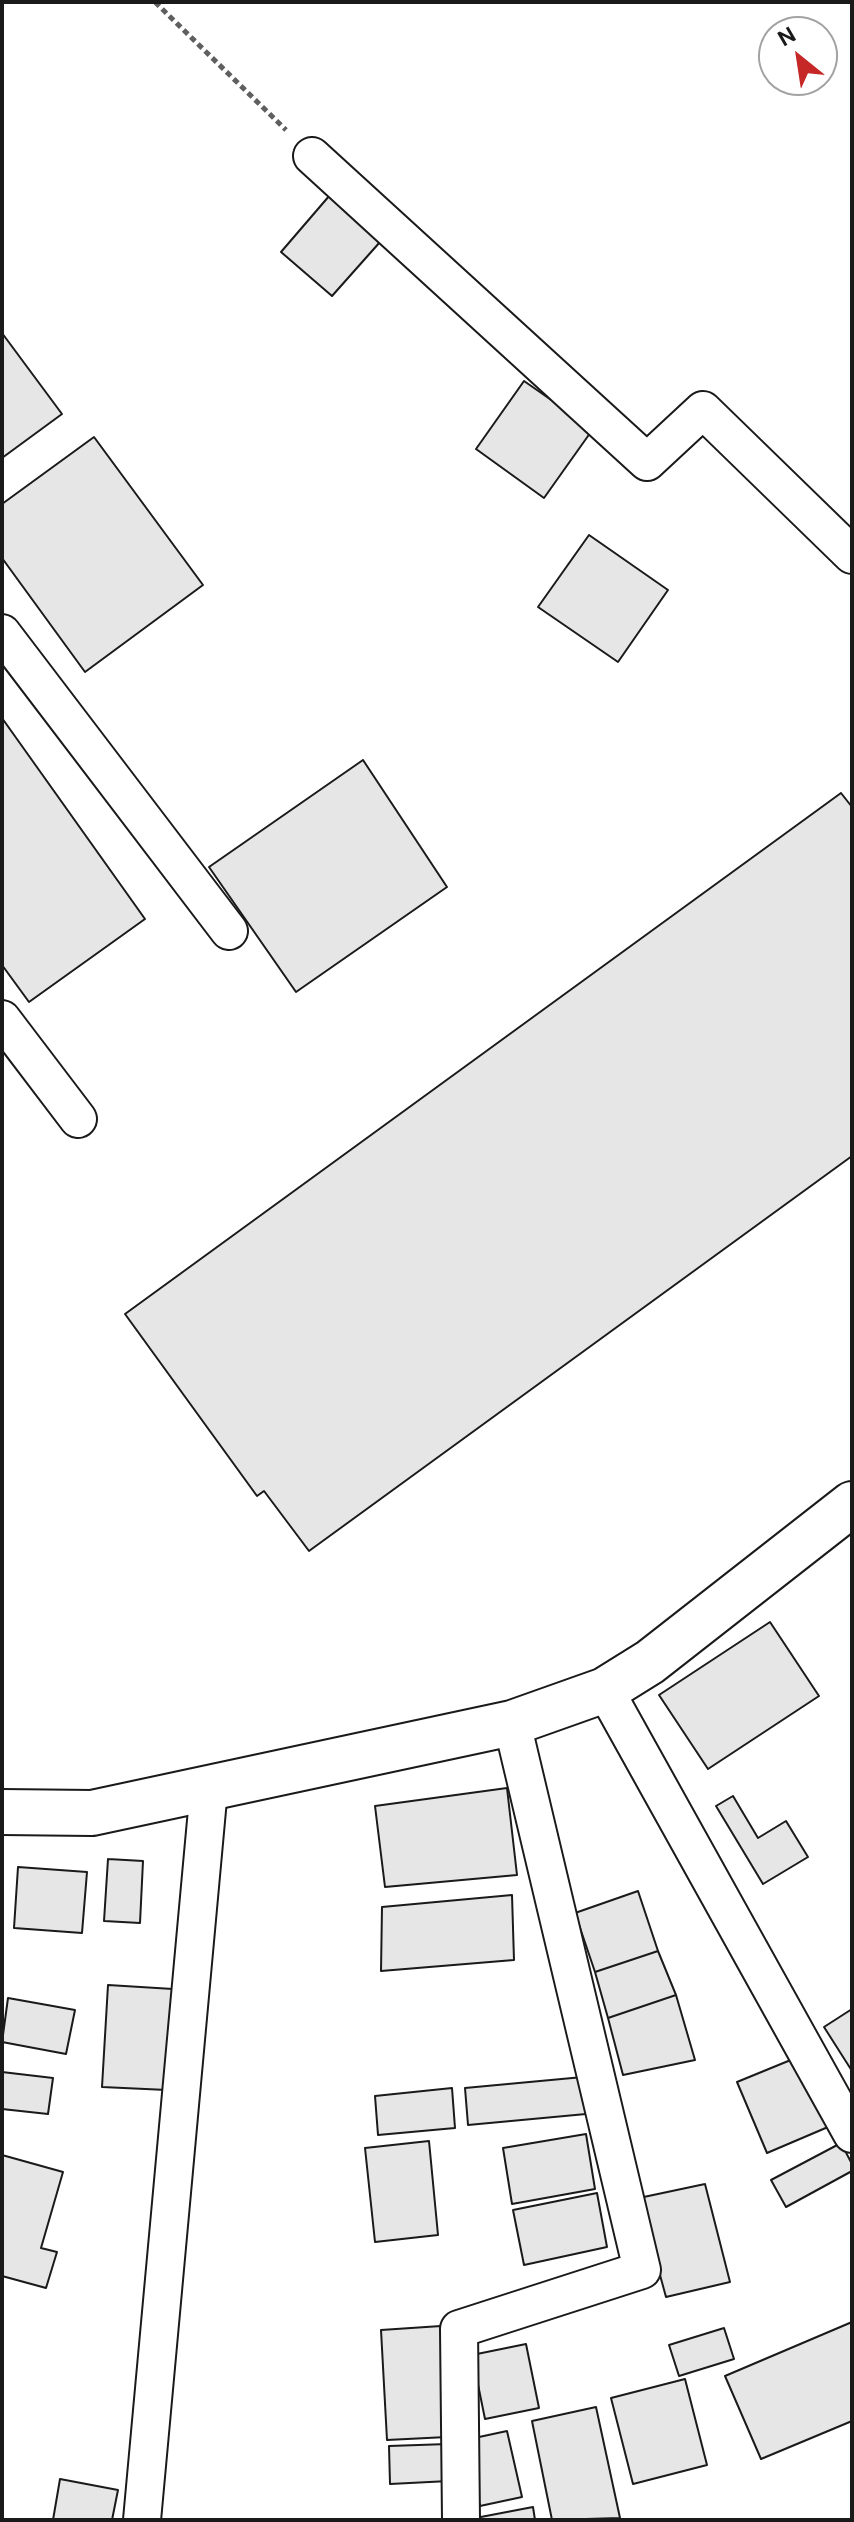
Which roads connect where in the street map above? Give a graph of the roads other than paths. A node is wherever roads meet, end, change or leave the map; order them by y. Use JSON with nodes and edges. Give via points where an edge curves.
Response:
{"nodes":[{"id":1,"x":312,"y":156,"type":"road end"},
{"id":2,"x":852,"y":555,"type":"edge"},
{"id":3,"x":2,"y":633,"type":"edge"},
{"id":4,"x":229,"y":931,"type":"dead end"},
{"id":5,"x":2,"y":1019,"type":"edge"},
{"id":6,"x":78,"y":1119,"type":"dead end"},
{"id":7,"x":852,"y":1504,"type":"edge"},
{"id":8,"x":605,"y":1690,"type":"junction"},
{"id":9,"x":512,"y":1723,"type":"junction"},
{"id":10,"x":209,"y":1788,"type":"junction"},
{"id":11,"x":2,"y":1812,"type":"edge"},
{"id":12,"x":852,"y":2134,"type":"edge"},
{"id":13,"x":142,"y":2520,"type":"edge"},
{"id":14,"x":461,"y":2520,"type":"edge"}],
"edges":[{"from":1,"to":2,"type":"street","via":[[647,462],[703,410]]},
{"from":3,"to":4,"type":"street"},
{"from":5,"to":6,"type":"street"},
{"from":7,"to":8,"type":"street","via":[[650,1662]]},
{"from":8,"to":9,"type":"street"},
{"from":8,"to":12,"type":"street"},
{"from":9,"to":10,"type":"street"},
{"from":9,"to":14,"type":"street","via":[[642,2270],[459,2329]]},
{"from":10,"to":11,"type":"street","via":[[92,1813]]},
{"from":10,"to":13,"type":"street"}]}
